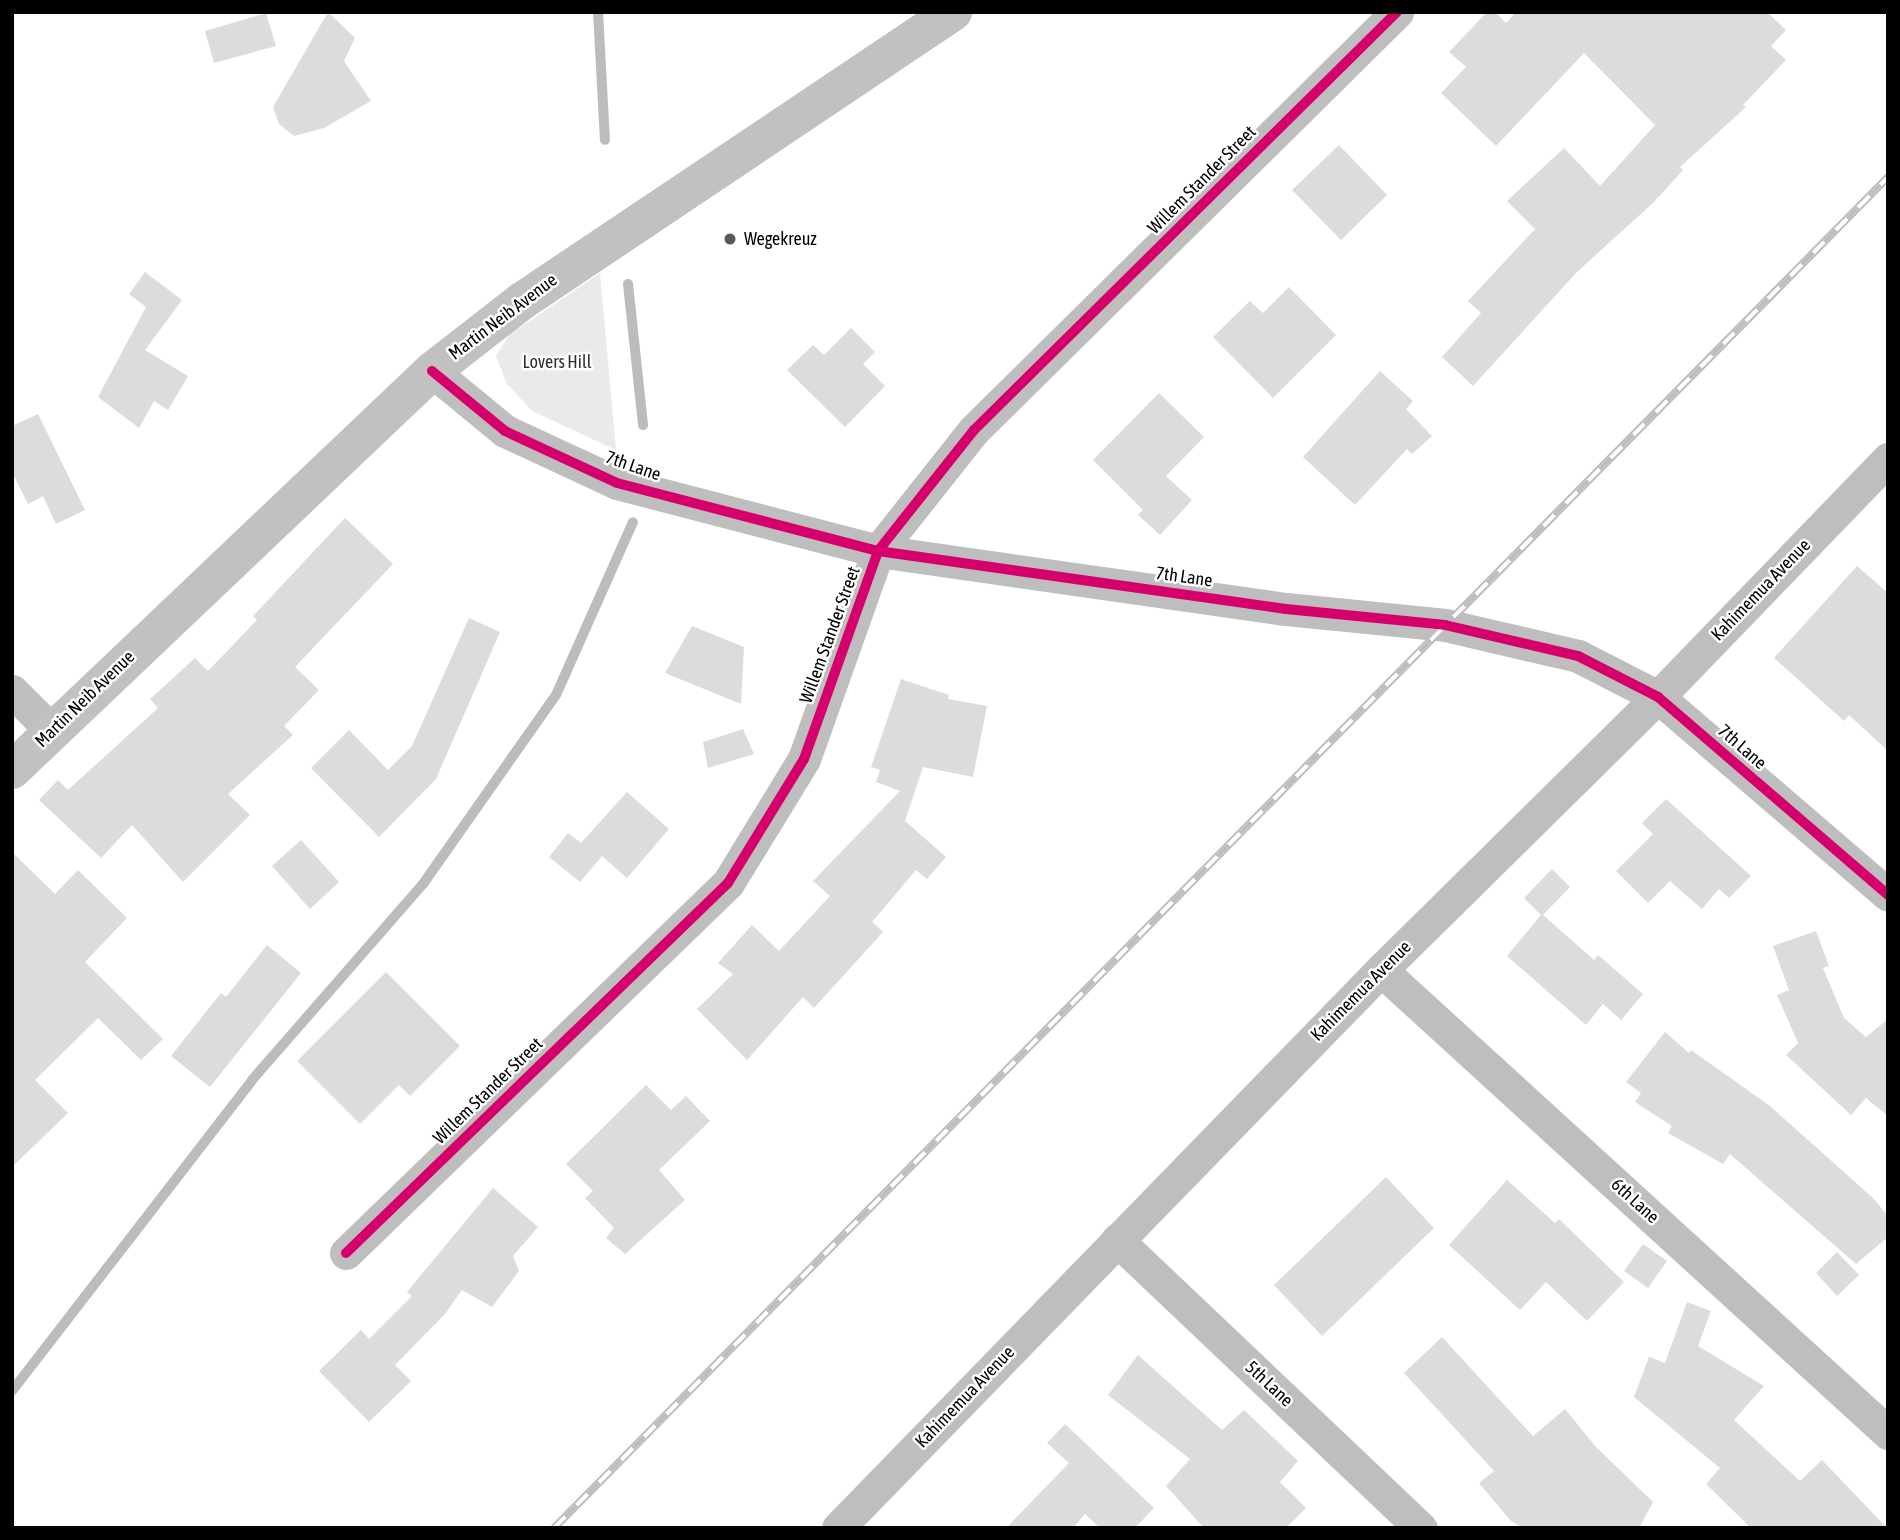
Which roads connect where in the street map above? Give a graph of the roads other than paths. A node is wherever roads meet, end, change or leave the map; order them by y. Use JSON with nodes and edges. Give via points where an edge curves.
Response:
{"nodes":[{"id":1,"x":953,"y":12,"type":"edge"},
{"id":2,"x":1397,"y":12,"type":"edge"},
{"id":3,"x":432,"y":370,"type":"junction"},
{"id":4,"x":1888,"y":459,"type":"edge"},
{"id":5,"x":878,"y":551,"type":"junction"},
{"id":6,"x":12,"y":691,"type":"edge"},
{"id":7,"x":1658,"y":697,"type":"junction"},
{"id":8,"x":51,"y":730,"type":"junction"},
{"id":9,"x":12,"y":771,"type":"edge"},
{"id":10,"x":1888,"y":895,"type":"edge"},
{"id":11,"x":1381,"y":970,"type":"junction"},
{"id":12,"x":1117,"y":1240,"type":"junction"},
{"id":13,"x":346,"y":1253,"type":"dead end"},
{"id":14,"x":1888,"y":1433,"type":"edge"},
{"id":15,"x":838,"y":1528,"type":"edge"},
{"id":16,"x":1421,"y":1528,"type":"edge"}],
"edges":[{"from":1,"to":3,"type":"main road","name":"Martin Neib Avenue","via":[[522,301]]},
{"from":2,"to":5,"type":"street","name":"Willem Stander Street","via":[[974,430]]},
{"from":3,"to":5,"type":"street","name":"7th Lane","via":[[505,431],[617,483]]},
{"from":3,"to":8,"type":"main road","name":"Martin Neib Avenue"},
{"from":4,"to":7,"type":"street","name":"Kahimemua Avenue"},
{"from":5,"to":7,"type":"street","name":"7th Lane","via":[[1286,609],[1445,625],[1578,656]]},
{"from":5,"to":13,"type":"street","name":"Willem Stander Street","via":[[804,759],[728,883]]},
{"from":6,"to":8,"type":"street"},
{"from":7,"to":10,"type":"street","name":"7th Lane"},
{"from":7,"to":11,"type":"street","name":"Kahimemua Avenue"},
{"from":8,"to":9,"type":"main road","name":"Martin Neib Avenue"},
{"from":11,"to":12,"type":"street","name":"Kahimemua Avenue"},
{"from":11,"to":14,"type":"street","name":"6th Lane"},
{"from":12,"to":15,"type":"street","name":"Kahimemua Avenue"},
{"from":12,"to":16,"type":"street","name":"5th Lane"}]}
